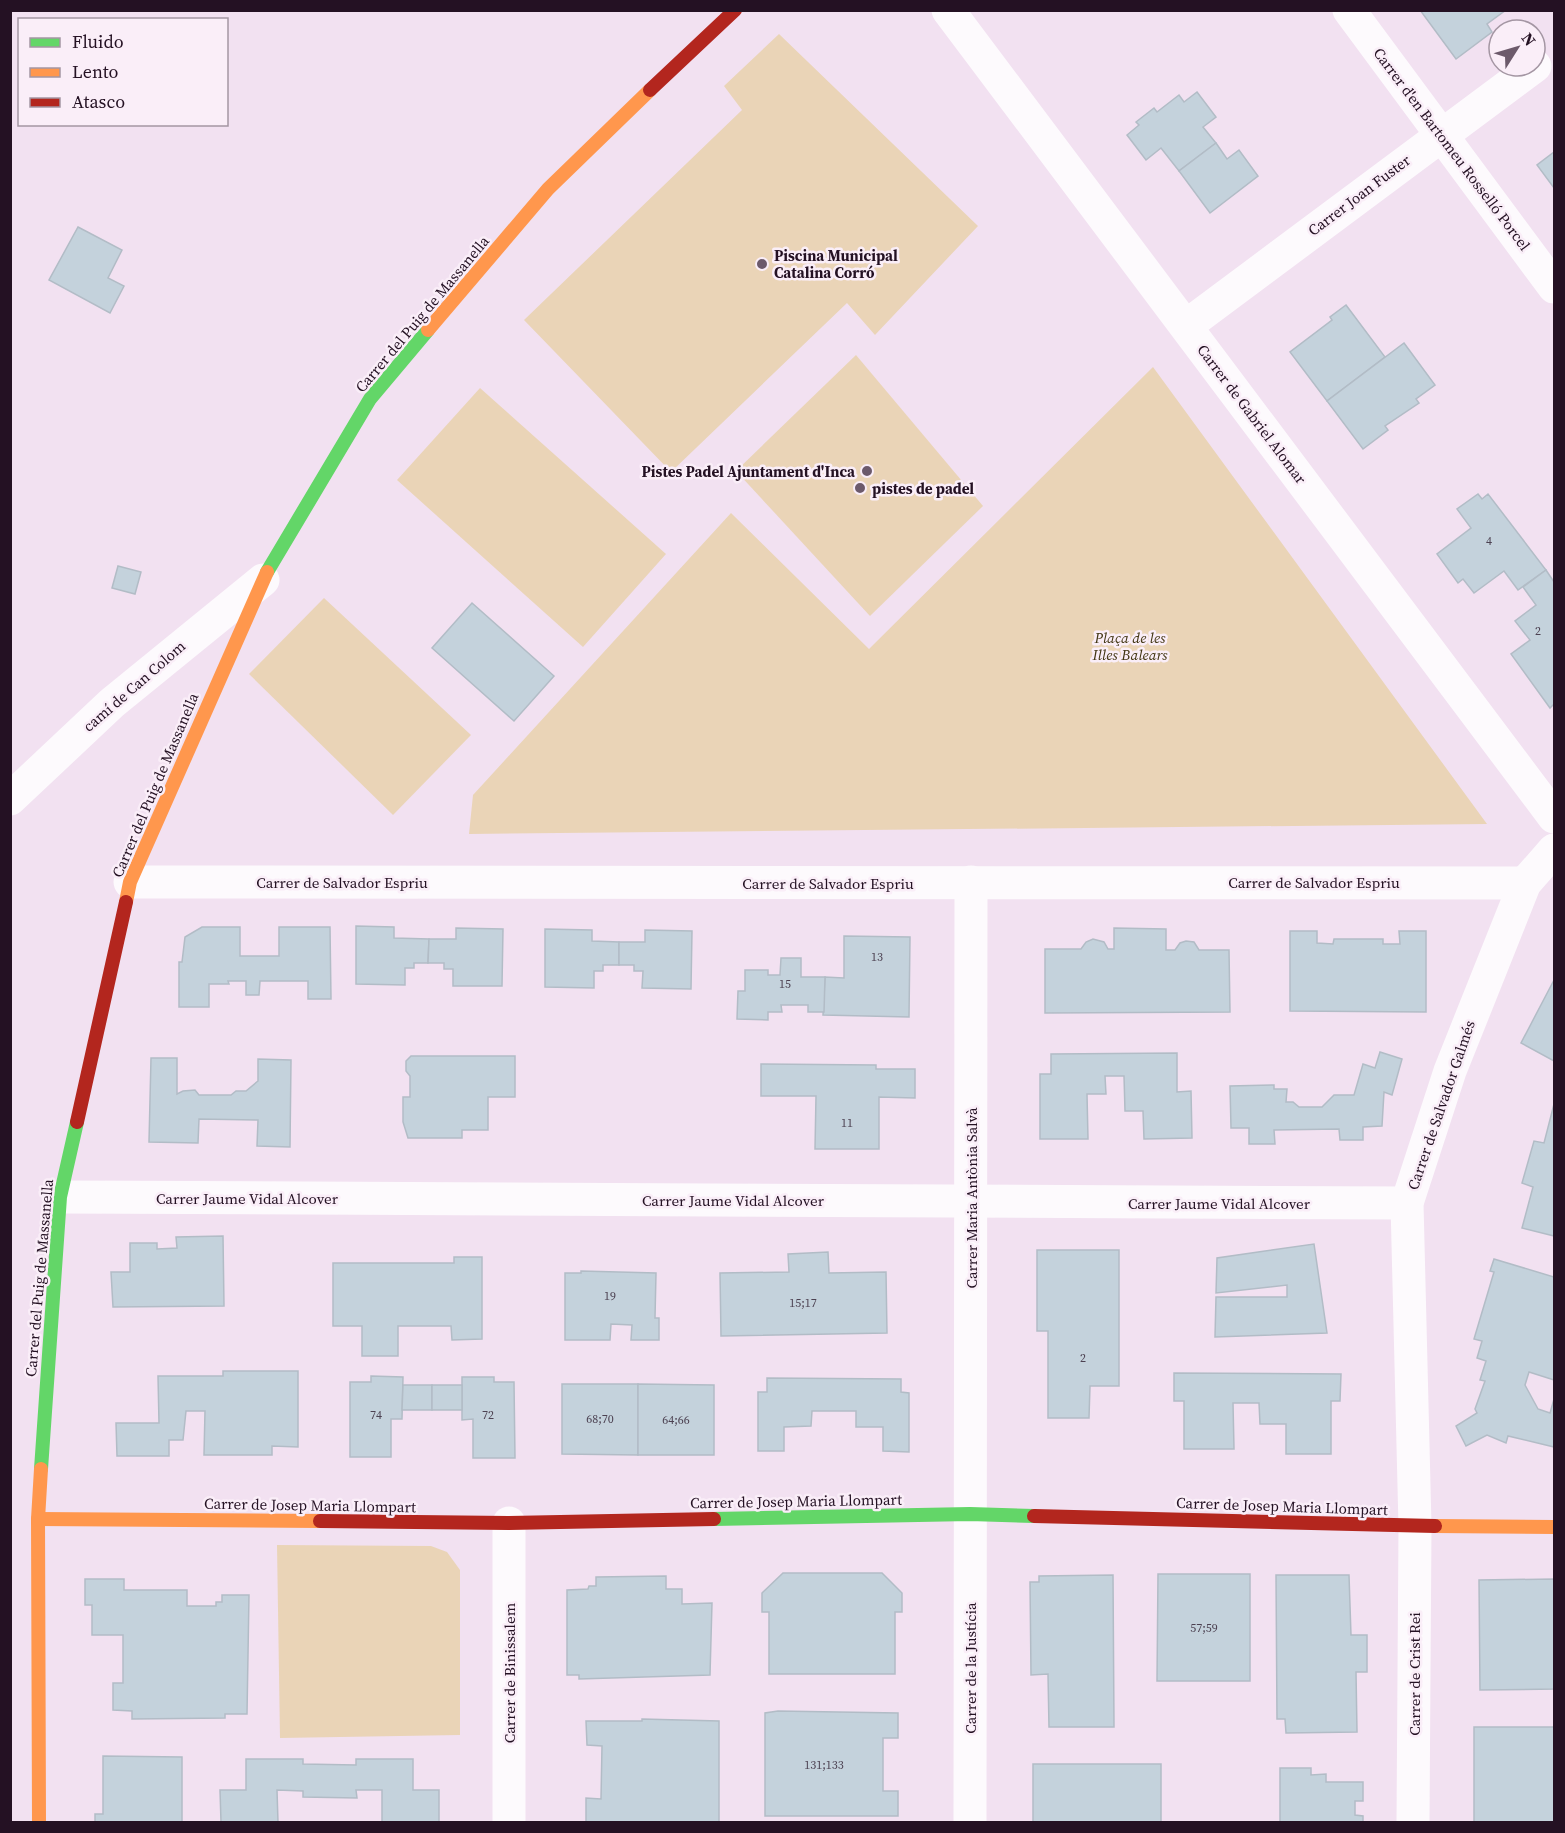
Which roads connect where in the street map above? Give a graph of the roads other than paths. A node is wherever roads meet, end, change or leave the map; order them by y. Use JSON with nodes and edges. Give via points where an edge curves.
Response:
{"nodes":[{"id":1,"x":735,"y":10,"type":"edge"},
{"id":2,"x":948,"y":10,"type":"edge"},
{"id":3,"x":1349,"y":10,"type":"edge"},
{"id":4,"x":1518,"y":78,"type":"edge"},
{"id":5,"x":1441,"y":134,"type":"junction"},
{"id":6,"x":1554,"y":287,"type":"edge"},
{"id":7,"x":1186,"y":326,"type":"junction"},
{"id":8,"x":263,"y":580,"type":"junction"},
{"id":9,"x":10,"y":799,"type":"edge"},
{"id":10,"x":1554,"y":817,"type":"edge"},
{"id":11,"x":1553,"y":854,"type":"edge"},
{"id":12,"x":130,"y":882,"type":"junction"},
{"id":13,"x":970,"y":882,"type":"junction"},
{"id":14,"x":1526,"y":883,"type":"junction"},
{"id":15,"x":60,"y":1197,"type":"junction"},
{"id":16,"x":971,"y":1202,"type":"junction"},
{"id":17,"x":1407,"y":1203,"type":"junction"},
{"id":18,"x":970,"y":1514,"type":"junction"},
{"id":19,"x":38,"y":1519,"type":"junction"},
{"id":20,"x":508,"y":1523,"type":"junction"},
{"id":21,"x":1415,"y":1526,"type":"junction"},
{"id":22,"x":1554,"y":1527,"type":"edge"},
{"id":23,"x":39,"y":1822,"type":"edge"},
{"id":24,"x":509,"y":1822,"type":"edge"},
{"id":25,"x":970,"y":1822,"type":"edge"},
{"id":26,"x":1413,"y":1822,"type":"edge"}],
"edges":[{"from":1,"to":8,"type":"street","name":"Carrer del Puig de Massanella","via":[[548,189],[370,399]]},
{"from":2,"to":7,"type":"street","name":"Carrer de Gabriel Alomar"},
{"from":3,"to":5,"type":"street","name":"Carrer d'en Bartomeu Rosselló Porcel"},
{"from":4,"to":5,"type":"street","name":"Carrer Joan Fuster"},
{"from":5,"to":6,"type":"street","name":"Carrer d'en Bartomeu Rosselló Porcel"},
{"from":5,"to":7,"type":"street","name":"Carrer Joan Fuster"},
{"from":7,"to":10,"type":"street","name":"Carrer de Gabriel Alomar"},
{"from":8,"to":9,"type":"street","name":"camí de Can Colom","via":[[112,702]]},
{"from":8,"to":12,"type":"street","name":"Carrer del Puig de Massanella"},
{"from":11,"to":14,"type":"street","name":"Carrer de Salvador Galmés"},
{"from":12,"to":13,"type":"street","name":"Carrer de Salvador Espriu"},
{"from":12,"to":15,"type":"street","name":"Carrer del Puig de Massanella"},
{"from":13,"to":14,"type":"street","name":"Carrer de Salvador Espriu"},
{"from":13,"to":16,"type":"street","name":"Carrer Maria Antònia Salvà"},
{"from":14,"to":17,"type":"street","name":"Carrer de Salvador Galmés","via":[[1450,1071]]},
{"from":15,"to":16,"type":"street","name":"Carrer Jaume Vidal Alcover"},
{"from":15,"to":19,"type":"street","name":"Carrer del Puig de Massanella"},
{"from":16,"to":17,"type":"street","name":"Carrer Jaume Vidal Alcover"},
{"from":16,"to":18,"type":"street","name":"Carrer Maria Antònia Salvà"},
{"from":17,"to":21,"type":"street","name":"Carrer de Salvador Galmés"},
{"from":18,"to":20,"type":"street","name":"Carrer de Josep Maria Llompart"},
{"from":18,"to":21,"type":"street","name":"Carrer de Josep Maria Llompart"},
{"from":18,"to":25,"type":"street","name":"Carrer de la Justícia"},
{"from":19,"to":20,"type":"street","name":"Carrer de Josep Maria Llompart"},
{"from":19,"to":23,"type":"street","name":"Carrer del Puig de Massanella"},
{"from":20,"to":24,"type":"street","name":"Carrer de Binissalem"},
{"from":21,"to":22,"type":"street","name":"Carrer de Josep Maria Llompart"},
{"from":21,"to":26,"type":"street","name":"Carrer de Crist Rei"}]}
